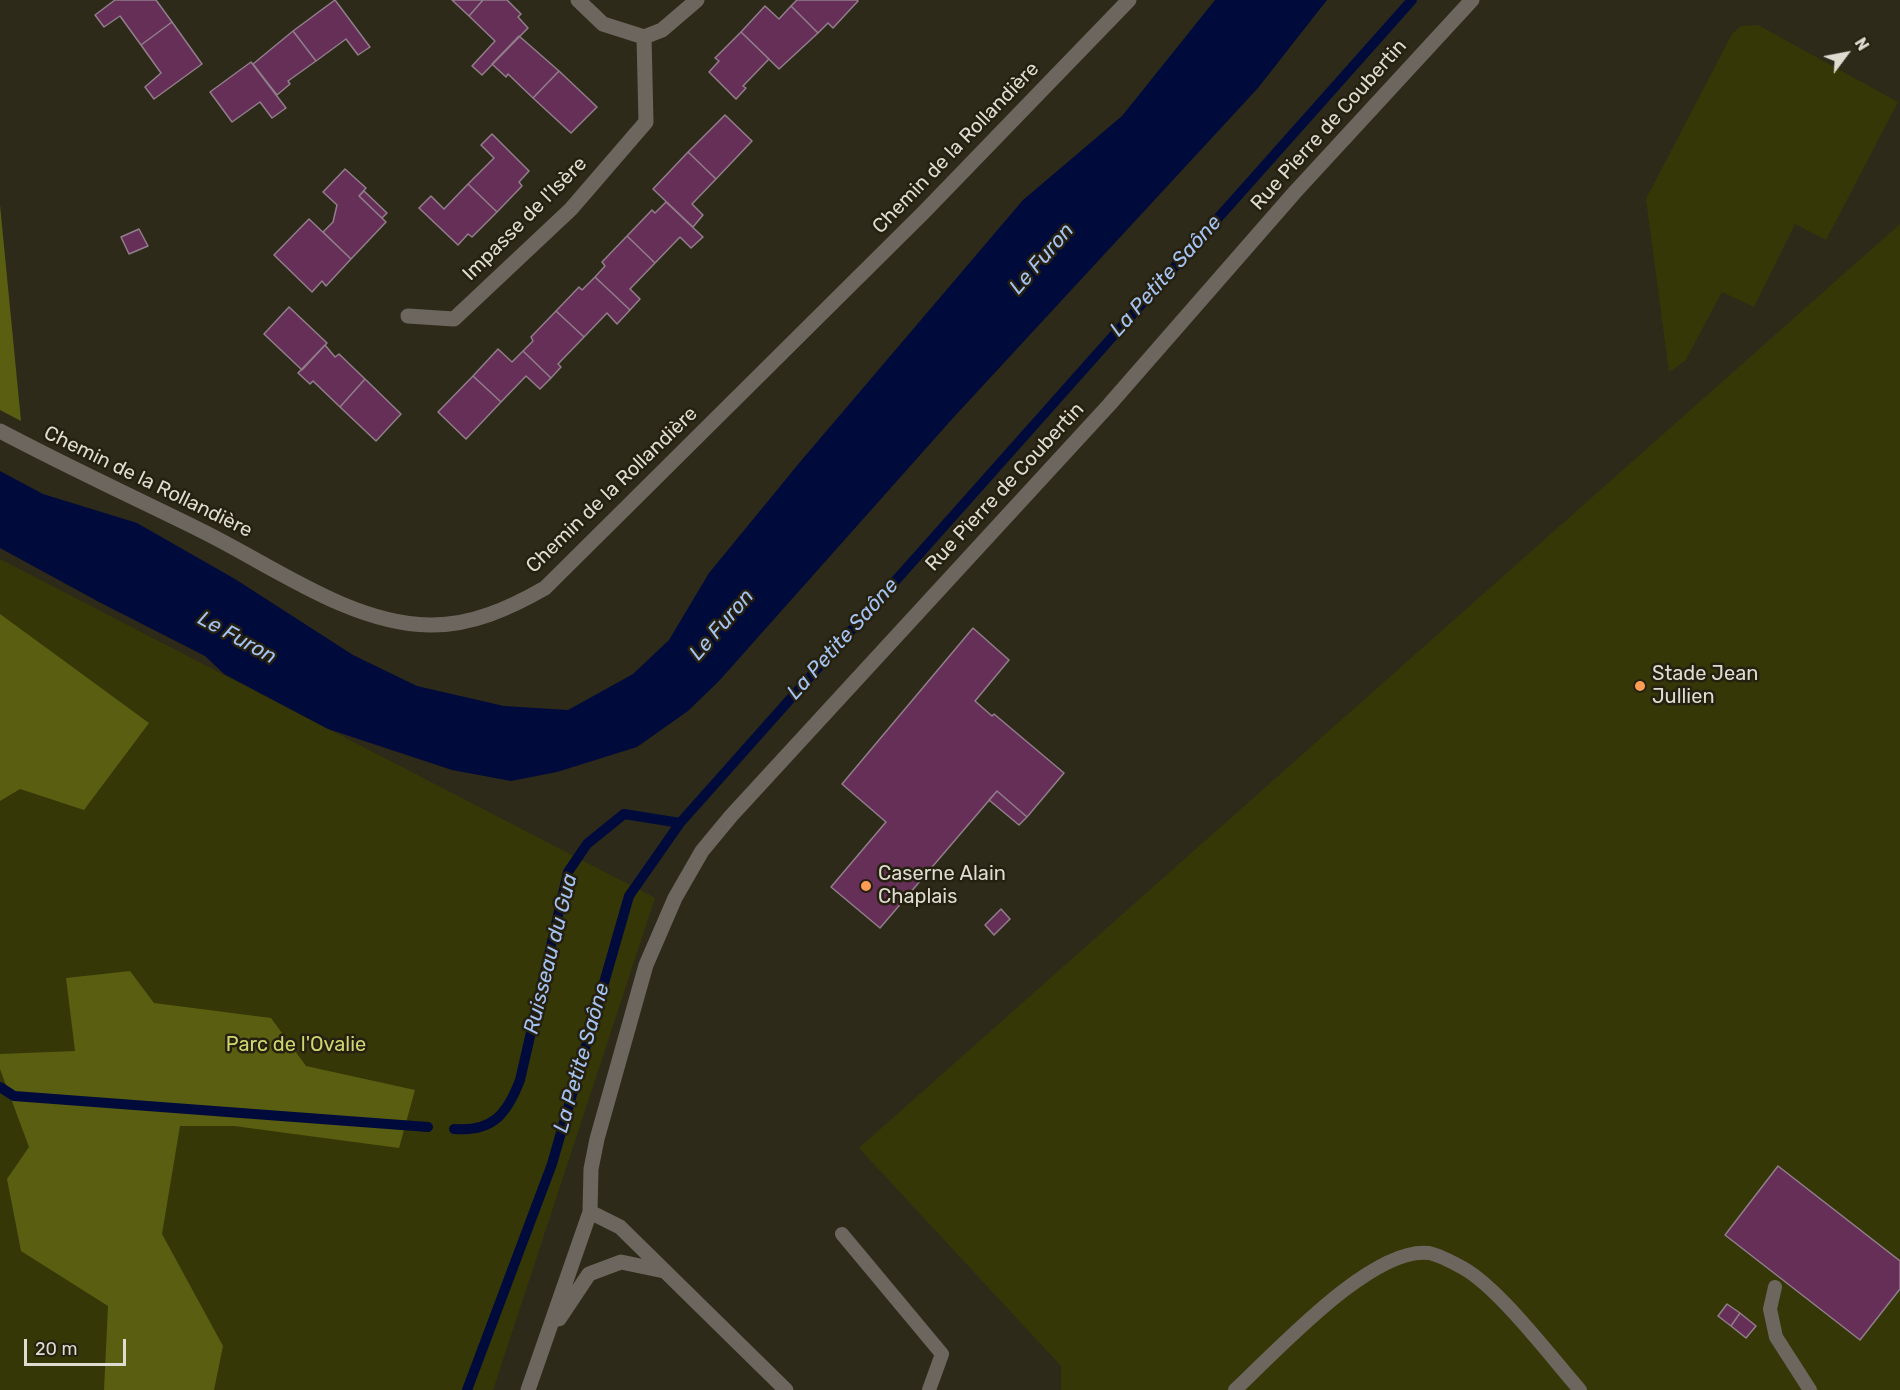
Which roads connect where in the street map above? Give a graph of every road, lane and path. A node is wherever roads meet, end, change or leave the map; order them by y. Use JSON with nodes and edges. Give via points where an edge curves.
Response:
{"nodes":[{"id":1,"x":578,"y":0,"type":"edge"},
{"id":2,"x":697,"y":0,"type":"edge"},
{"id":3,"x":1129,"y":0,"type":"edge"},
{"id":4,"x":1472,"y":0,"type":"edge"},
{"id":5,"x":644,"y":37,"type":"junction"},
{"id":6,"x":408,"y":316,"type":"dead end"},
{"id":7,"x":0,"y":431,"type":"edge"},
{"id":8,"x":590,"y":1212,"type":"junction"},
{"id":9,"x":842,"y":1234,"type":"dead end"},
{"id":10,"x":664,"y":1271,"type":"junction"},
{"id":11,"x":1775,"y":1287,"type":"dead end"},
{"id":12,"x":548,"y":1335,"type":"junction"},
{"id":13,"x":528,"y":1390,"type":"edge"},
{"id":14,"x":786,"y":1390,"type":"edge"},
{"id":15,"x":928,"y":1390,"type":"edge"},
{"id":16,"x":1235,"y":1390,"type":"edge"},
{"id":17,"x":1580,"y":1390,"type":"edge"},
{"id":18,"x":1810,"y":1390,"type":"edge"}],
"edges":[{"from":1,"to":5,"type":"street","via":[[603,24]]},
{"from":2,"to":5,"type":"street","via":[[662,30]]},
{"from":3,"to":7,"type":"street","name":"Chemin de la Rollandière","via":[[924,212],[545,588],[509,609],[430,626],[368,614]]},
{"from":4,"to":8,"type":"street","name":"Rue Pierre de Coubertin","via":[[702,851],[675,898],[646,965],[597,1138],[591,1169]]},
{"from":5,"to":6,"type":"street","name":"Impasse de l'Isère","via":[[646,122],[571,209],[454,319]]},
{"from":8,"to":10,"type":"street","via":[[620,1227]]},
{"from":8,"to":12,"type":"street","name":"Rue Pierre de Coubertin"},
{"from":9,"to":15,"type":"lane","via":[[942,1354]]},
{"from":10,"to":12,"type":"street","name":"Rue Pierre de Coubertin","via":[[621,1262],[589,1274]]},
{"from":10,"to":14,"type":"street"},
{"from":11,"to":18,"type":"lane","via":[[1770,1309],[1776,1337]]},
{"from":12,"to":13,"type":"street","name":"Rue Pierre de Coubertin"},
{"from":16,"to":17,"type":"lane","via":[[1355,1280],[1391,1259],[1429,1253],[1464,1268],[1491,1290]]}]}
